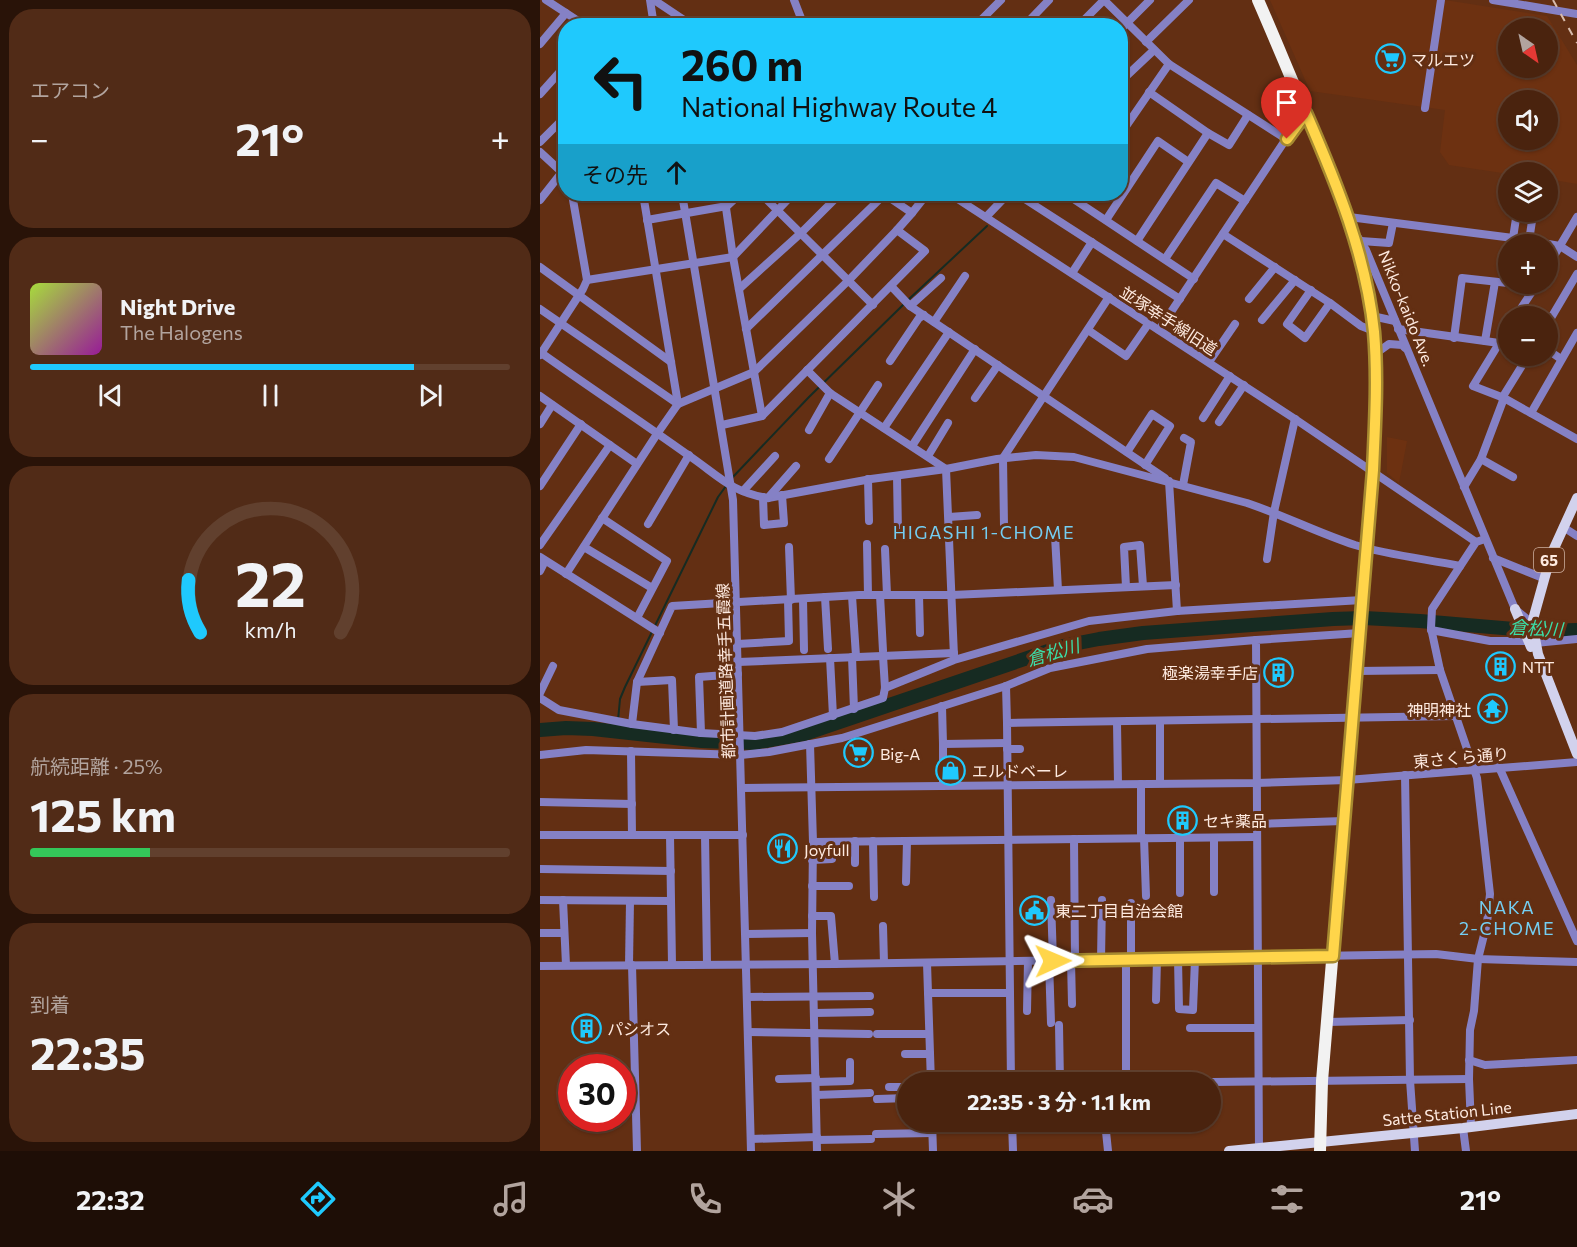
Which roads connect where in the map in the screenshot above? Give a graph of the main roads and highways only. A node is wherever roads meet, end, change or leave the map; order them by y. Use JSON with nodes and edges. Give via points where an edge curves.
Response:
{"nodes":[{"id":1,"x":1258,"y":0,"type":"edge"},
{"id":2,"x":1577,"y":498,"type":"edge"},
{"id":3,"x":1515,"y":609,"type":"road end"},
{"id":4,"x":1529,"y":625,"type":"junction"},
{"id":5,"x":1577,"y":754,"type":"edge"},
{"id":6,"x":1577,"y":1114,"type":"edge"},
{"id":7,"x":1320,"y":1146,"type":"edge"},
{"id":8,"x":1259,"y":1150,"type":"edge"},
{"id":9,"x":1229,"y":1151,"type":"edge"}],
"edges":[{"from":1,"to":7,"type":"highway","name":"Nikko-kaido Ave.","via":[[1353,230],[1376,354],[1373,470],[1322,1082]]},
{"from":2,"to":4,"type":"main road","number":"65","via":[[1543,579]]},
{"from":3,"to":4,"type":"main road"},
{"from":4,"to":5,"type":"main road","number":"65","via":[[1531,640]]},
{"from":6,"to":7,"type":"main road","name":"Satte Station Line"},
{"from":7,"to":8,"type":"main road","name":"Satte Station Line"},
{"from":8,"to":9,"type":"main road","name":"Satte Station Line"}]}
